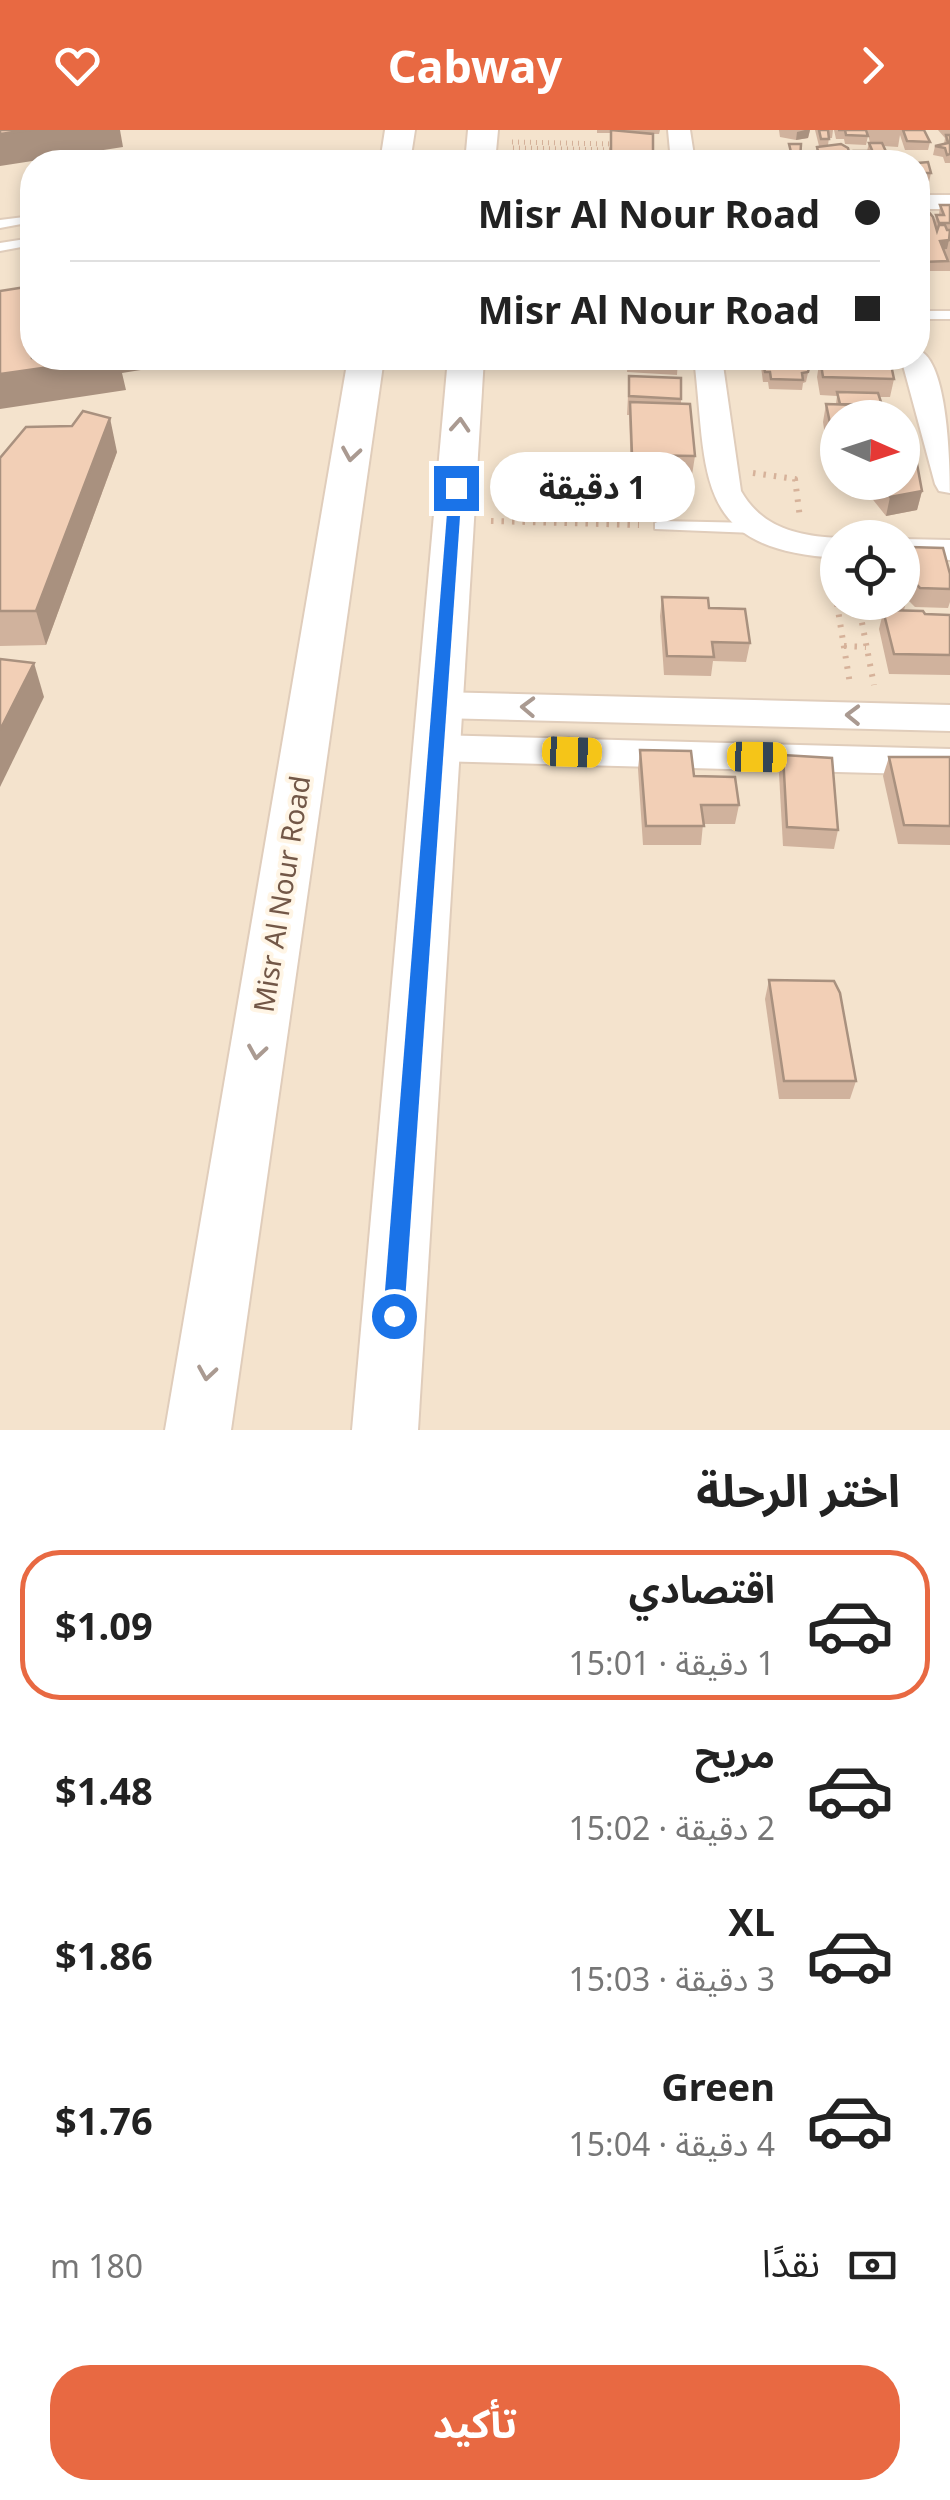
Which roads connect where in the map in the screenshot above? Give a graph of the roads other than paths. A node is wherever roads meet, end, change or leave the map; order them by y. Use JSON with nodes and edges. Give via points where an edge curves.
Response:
{"nodes":[{"id":1,"x":364,"y":370,"type":"edge"},
{"id":2,"x":465,"y":370,"type":"edge"},
{"id":3,"x":709,"y":370,"type":"edge"},
{"id":4,"x":918,"y":370,"type":"edge"},
{"id":5,"x":950,"y":484,"type":"edge"},
{"id":6,"x":660,"y":526,"type":"road end"},
{"id":7,"x":754,"y":528,"type":"junction"},
{"id":8,"x":820,"y":546,"type":"edge"},
{"id":9,"x":920,"y":549,"type":"edge"},
{"id":10,"x":950,"y":550,"type":"edge"},
{"id":11,"x":638,"y":710,"type":"junction"},
{"id":12,"x":950,"y":718,"type":"edge"},
{"id":13,"x":437,"y":726,"type":"junction"},
{"id":14,"x":642,"y":754,"type":"junction"},
{"id":15,"x":950,"y":762,"type":"edge"},
{"id":16,"x":198,"y":1430,"type":"edge"},
{"id":17,"x":385,"y":1430,"type":"edge"}],
"edges":[{"from":1,"to":16,"type":"street","name":"Misr Al Nour Road","one_way":true},
{"from":13,"to":2,"type":"street","one_way":true},
{"from":3,"to":7,"type":"street","via":[[722,472],[733,511]]},
{"from":4,"to":5,"type":"street"},
{"from":6,"to":7,"type":"lane"},
{"from":7,"to":8,"type":"street"},
{"from":9,"to":10,"type":"street"},
{"from":12,"to":11,"type":"street","one_way":true},
{"from":11,"to":13,"type":"street","one_way":true},
{"from":11,"to":14,"type":"street"},
{"from":13,"to":14,"type":"street"},
{"from":13,"to":17,"type":"street"},
{"from":14,"to":15,"type":"street"}]}
